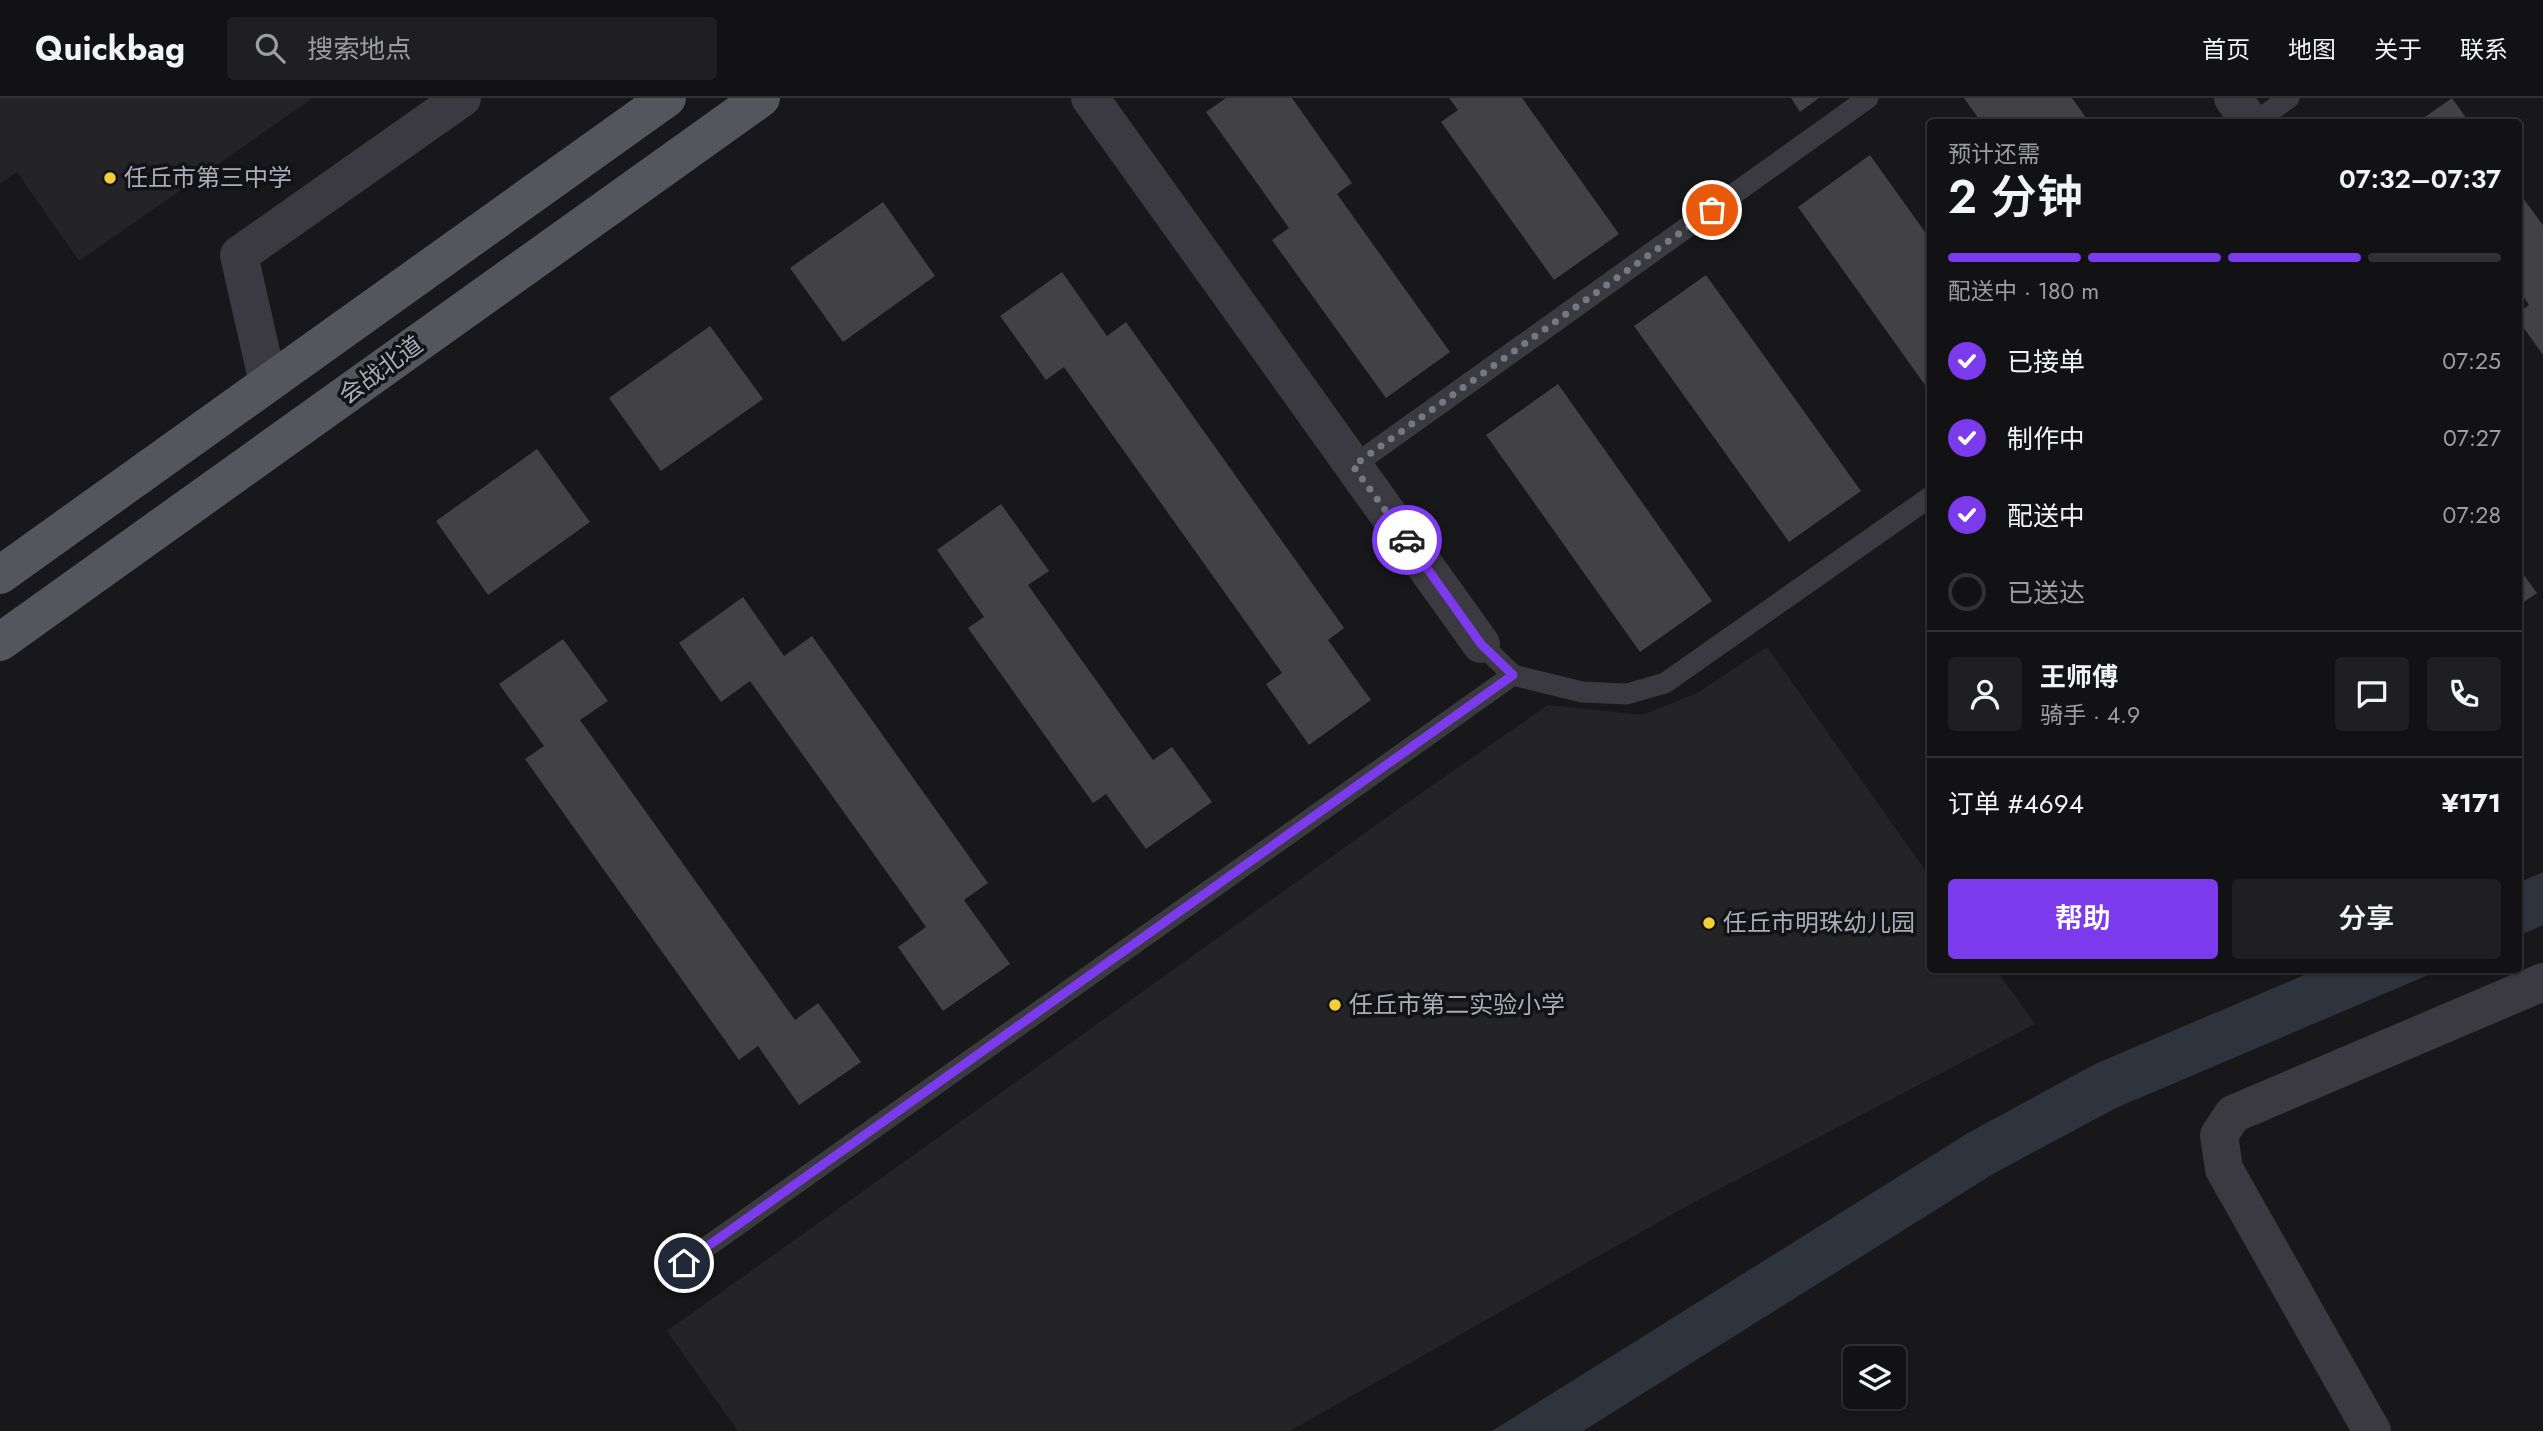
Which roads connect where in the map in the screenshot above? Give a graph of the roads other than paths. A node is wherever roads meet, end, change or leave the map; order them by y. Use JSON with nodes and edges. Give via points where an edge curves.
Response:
{"nodes":[{"id":1,"x":461,"y":98,"type":"edge"},
{"id":2,"x":667,"y":98,"type":"edge"},
{"id":3,"x":761,"y":98,"type":"edge"},
{"id":4,"x":1090,"y":98,"type":"edge"},
{"id":5,"x":1868,"y":98,"type":"edge"},
{"id":6,"x":2233,"y":98,"type":"edge"},
{"id":7,"x":2289,"y":98,"type":"edge"},
{"id":8,"x":2250,"y":119,"type":"edge"},
{"id":9,"x":2258,"y":119,"type":"edge"},
{"id":10,"x":268,"y":383,"type":"junction"},
{"id":11,"x":1353,"y":466,"type":"junction"},
{"id":12,"x":1927,"y":499,"type":"edge"},
{"id":13,"x":0,"y":575,"type":"edge"},
{"id":14,"x":0,"y":642,"type":"edge"},
{"id":15,"x":1481,"y":644,"type":"joint"},
{"id":16,"x":1513,"y":675,"type":"junction"},
{"id":17,"x":2543,"y":982,"type":"edge"},
{"id":18,"x":684,"y":1263,"type":"dead end"},
{"id":19,"x":2372,"y":1431,"type":"edge"}],
"edges":[{"from":1,"to":10,"type":"street","via":[[239,255]]},
{"from":2,"to":10,"type":"main road"},
{"from":3,"to":14,"type":"main road","name":"会战北道"},
{"from":4,"to":11,"type":"street"},
{"from":5,"to":11,"type":"lane"},
{"from":6,"to":8,"type":"street"},
{"from":7,"to":9,"type":"lane"},
{"from":10,"to":13,"type":"main road"},
{"from":11,"to":15,"type":"street"},
{"from":12,"to":16,"type":"lane","via":[[1665,682],[1627,694],[1582,692]]},
{"from":15,"to":16,"type":"lane"},
{"from":16,"to":18,"type":"lane"},
{"from":17,"to":19,"type":"street","via":[[2234,1114],[2219,1135],[2224,1169]]}]}
